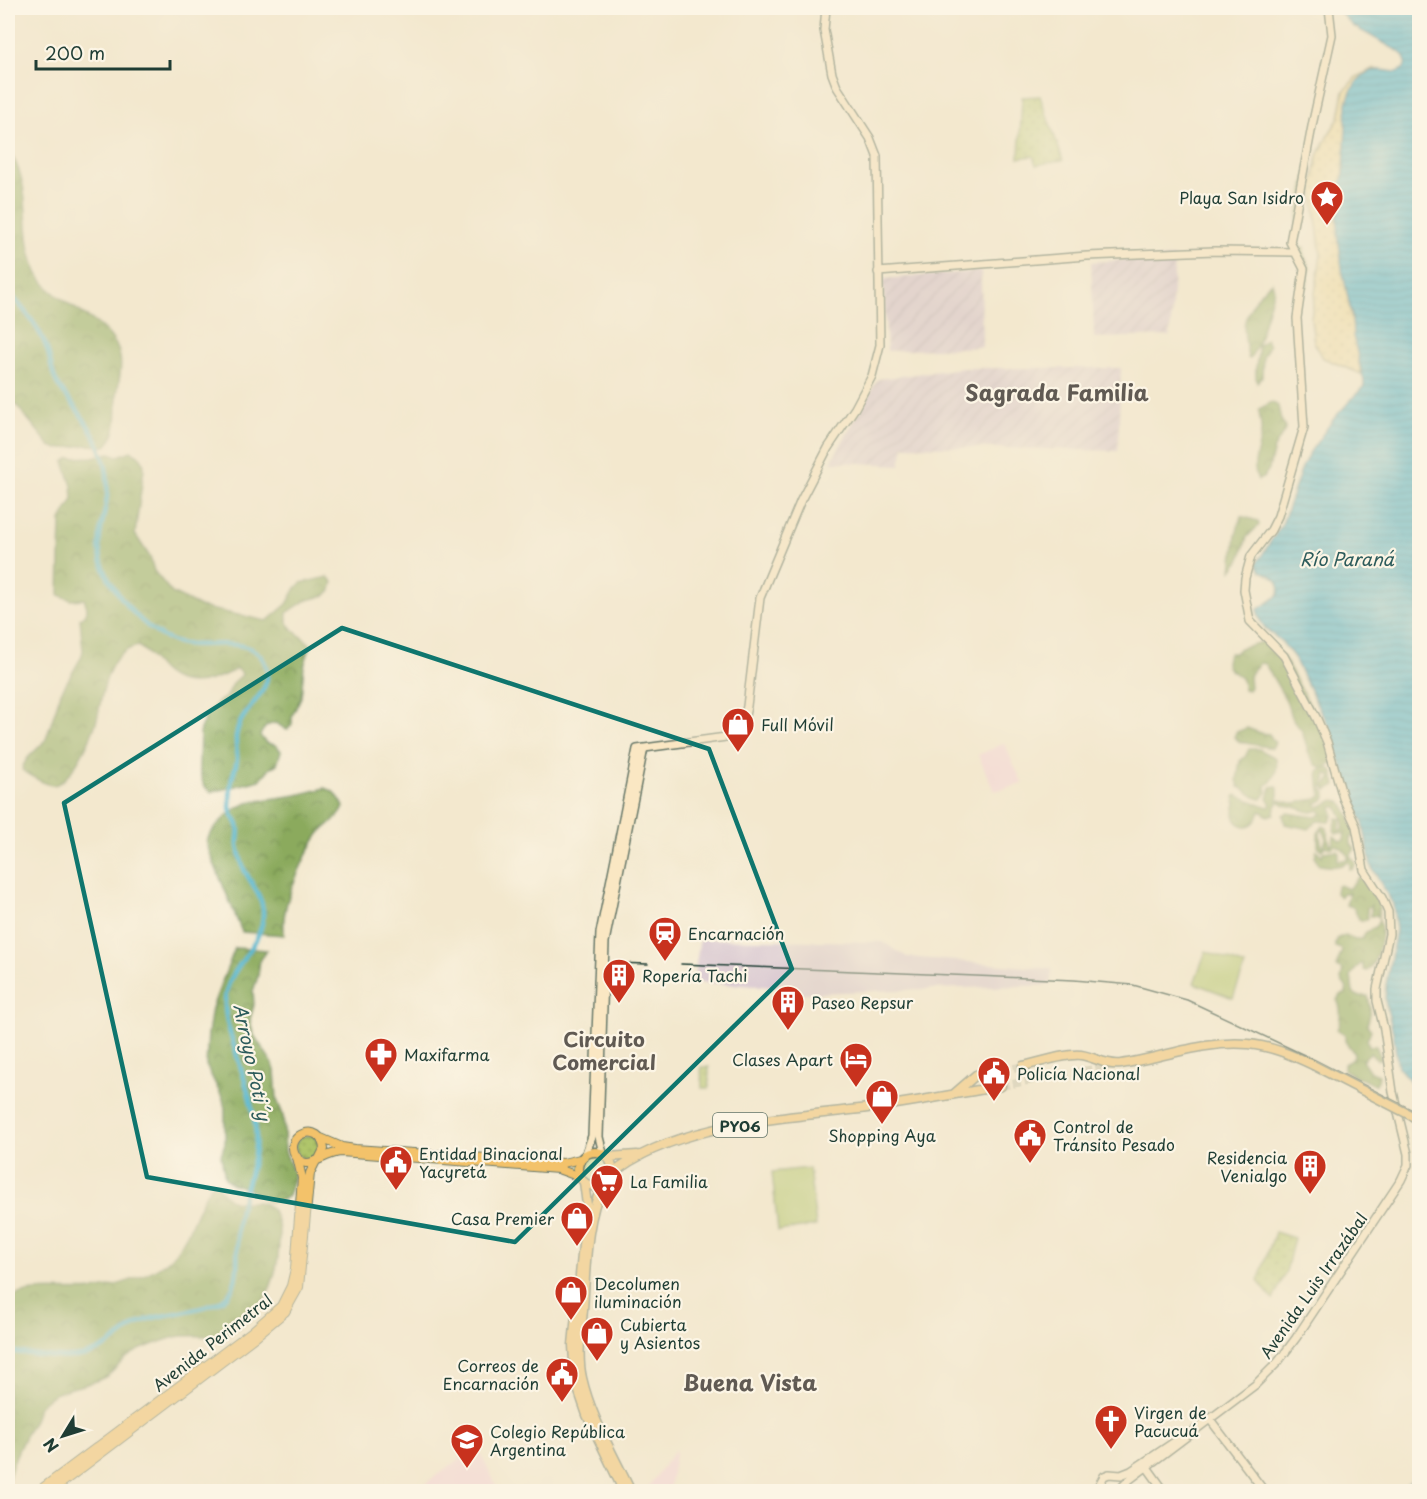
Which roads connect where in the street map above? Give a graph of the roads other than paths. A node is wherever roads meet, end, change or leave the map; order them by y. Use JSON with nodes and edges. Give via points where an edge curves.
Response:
{"nodes":[{"id":1,"x":826,"y":8,"type":"edge"},
{"id":2,"x":1329,"y":8,"type":"edge"},
{"id":3,"x":1293,"y":252,"type":"junction"},
{"id":4,"x":878,"y":272,"type":"junction"},
{"id":5,"x":640,"y":748,"type":"junction"},
{"id":6,"x":1023,"y":1066,"type":"tunnel mouth"},
{"id":7,"x":1002,"y":1071,"type":"tunnel mouth"},
{"id":8,"x":1001,"y":1086,"type":"tunnel mouth"},
{"id":9,"x":954,"y":1094,"type":"junction"},
{"id":10,"x":1419,"y":1120,"type":"edge"},
{"id":11,"x":319,"y":1137,"type":"junction"},
{"id":12,"x":640,"y":1154,"type":"junction"},
{"id":13,"x":605,"y":1155,"type":"junction"},
{"id":14,"x":583,"y":1156,"type":"junction"},
{"id":15,"x":297,"y":1157,"type":"junction"},
{"id":16,"x":318,"y":1159,"type":"junction"},
{"id":17,"x":611,"y":1175,"type":"junction"},
{"id":18,"x":582,"y":1179,"type":"junction"},
{"id":19,"x":603,"y":1184,"type":"junction"},
{"id":20,"x":1209,"y":1418,"type":"junction"},
{"id":21,"x":1192,"y":1432,"type":"junction"},
{"id":22,"x":1147,"y":1467,"type":"junction"},
{"id":23,"x":1116,"y":1476,"type":"junction"},
{"id":24,"x":1101,"y":1483,"type":"junction"},
{"id":25,"x":1118,"y":1490,"type":"edge"},
{"id":26,"x":37,"y":1491,"type":"edge"},
{"id":27,"x":50,"y":1491,"type":"edge"},
{"id":28,"x":624,"y":1491,"type":"edge"},
{"id":29,"x":631,"y":1491,"type":"edge"},
{"id":30,"x":1095,"y":1491,"type":"edge"},
{"id":31,"x":1104,"y":1491,"type":"edge"},
{"id":32,"x":1166,"y":1491,"type":"edge"},
{"id":33,"x":1264,"y":1491,"type":"edge"}],
"edges":[{"from":1,"to":4,"type":"main road","via":[[824,30],[834,80],[877,156]]},
{"from":2,"to":3,"type":"main road","via":[[1332,34],[1290,242]]},
{"from":3,"to":4,"type":"main road","via":[[1087,256]]},
{"from":3,"to":20,"type":"main road","name":"Avenida Luis Irrazábal","via":[[1304,269],[1297,326],[1304,427],[1278,516],[1251,556],[1244,590],[1250,621],[1284,656],[1317,719],[1356,826],[1364,870],[1388,912],[1389,934],[1377,1001],[1409,1160],[1401,1180],[1286,1352],[1255,1386]]},
{"from":4,"to":5,"type":"main road","via":[[879,357],[855,408],[828,448],[801,500],[760,598],[741,735]]},
{"from":5,"to":13,"type":"main road","via":[[605,942],[599,1137]]},
{"from":5,"to":14,"type":"main road","via":[[601,924],[592,1136]]},
{"from":6,"to":10,"type":"highway","bridge":true,"via":[[1076,1055],[1114,1064],[1238,1043],[1279,1050]]},
{"from":7,"to":9,"type":"highway","via":[[976,1075]]},
{"from":8,"to":9,"type":"highway","number":"PY06"},
{"from":9,"to":12,"type":"highway","number":"PY06","via":[[729,1127],[674,1140]]},
{"from":11,"to":14,"type":"main road","via":[[355,1149],[563,1163]]},
{"from":11,"to":15,"type":"main road","via":[[306,1133],[297,1138],[293,1149]]},
{"from":11,"to":16,"type":"main road","via":[[324,1149]]},
{"from":12,"to":13,"type":"highway","number":"PY06"},
{"from":12,"to":17,"type":"highway","number":"PY06"},
{"from":13,"to":14,"type":"highway","number":"PY06","via":[[596,1151]]},
{"from":13,"to":17,"type":"highway","via":[[612,1167]]},
{"from":14,"to":18,"type":"highway","via":[[578,1168]]},
{"from":15,"to":16,"type":"main road","via":[[304,1162]]},
{"from":15,"to":26,"type":"main road","name":"Avenida Perimetral","via":[[302,1178],[295,1269],[281,1306]]},
{"from":16,"to":18,"type":"main road","via":[[341,1152],[558,1169]]},
{"from":16,"to":27,"type":"main road","name":"Avenida Perimetral","via":[[310,1173],[299,1287],[285,1312]]},
{"from":17,"to":19,"type":"highway","number":"PY06"},
{"from":18,"to":19,"type":"highway","via":[[594,1186]]},
{"from":18,"to":28,"type":"highway","via":[[587,1205],[573,1345],[575,1380],[587,1415]]},
{"from":19,"to":29,"type":"highway","number":"PY06","via":[[590,1231],[581,1370],[595,1418]]},
{"from":20,"to":21,"type":"main road","name":"Avenida Luis Irrazábal"},
{"from":20,"to":33,"type":"main road"},
{"from":21,"to":22,"type":"main road","name":"Avenida Luis Irrazábal"},
{"from":21,"to":23,"type":"main road","name":"Avenida Luis Irrazábal","via":[[1131,1471]]},
{"from":22,"to":25,"type":"main road","name":"Avenida Luis Irrazábal"},
{"from":22,"to":32,"type":"main road"},
{"from":23,"to":24,"type":"main road","name":"Avenida Luis Irrazábal","via":[[1107,1475]]},
{"from":23,"to":25,"type":"main road","name":"Avenida Luis Irrazábal"},
{"from":24,"to":30,"type":"main road","name":"Avenida Luis Irrazábal"},
{"from":24,"to":31,"type":"main road"}]}
